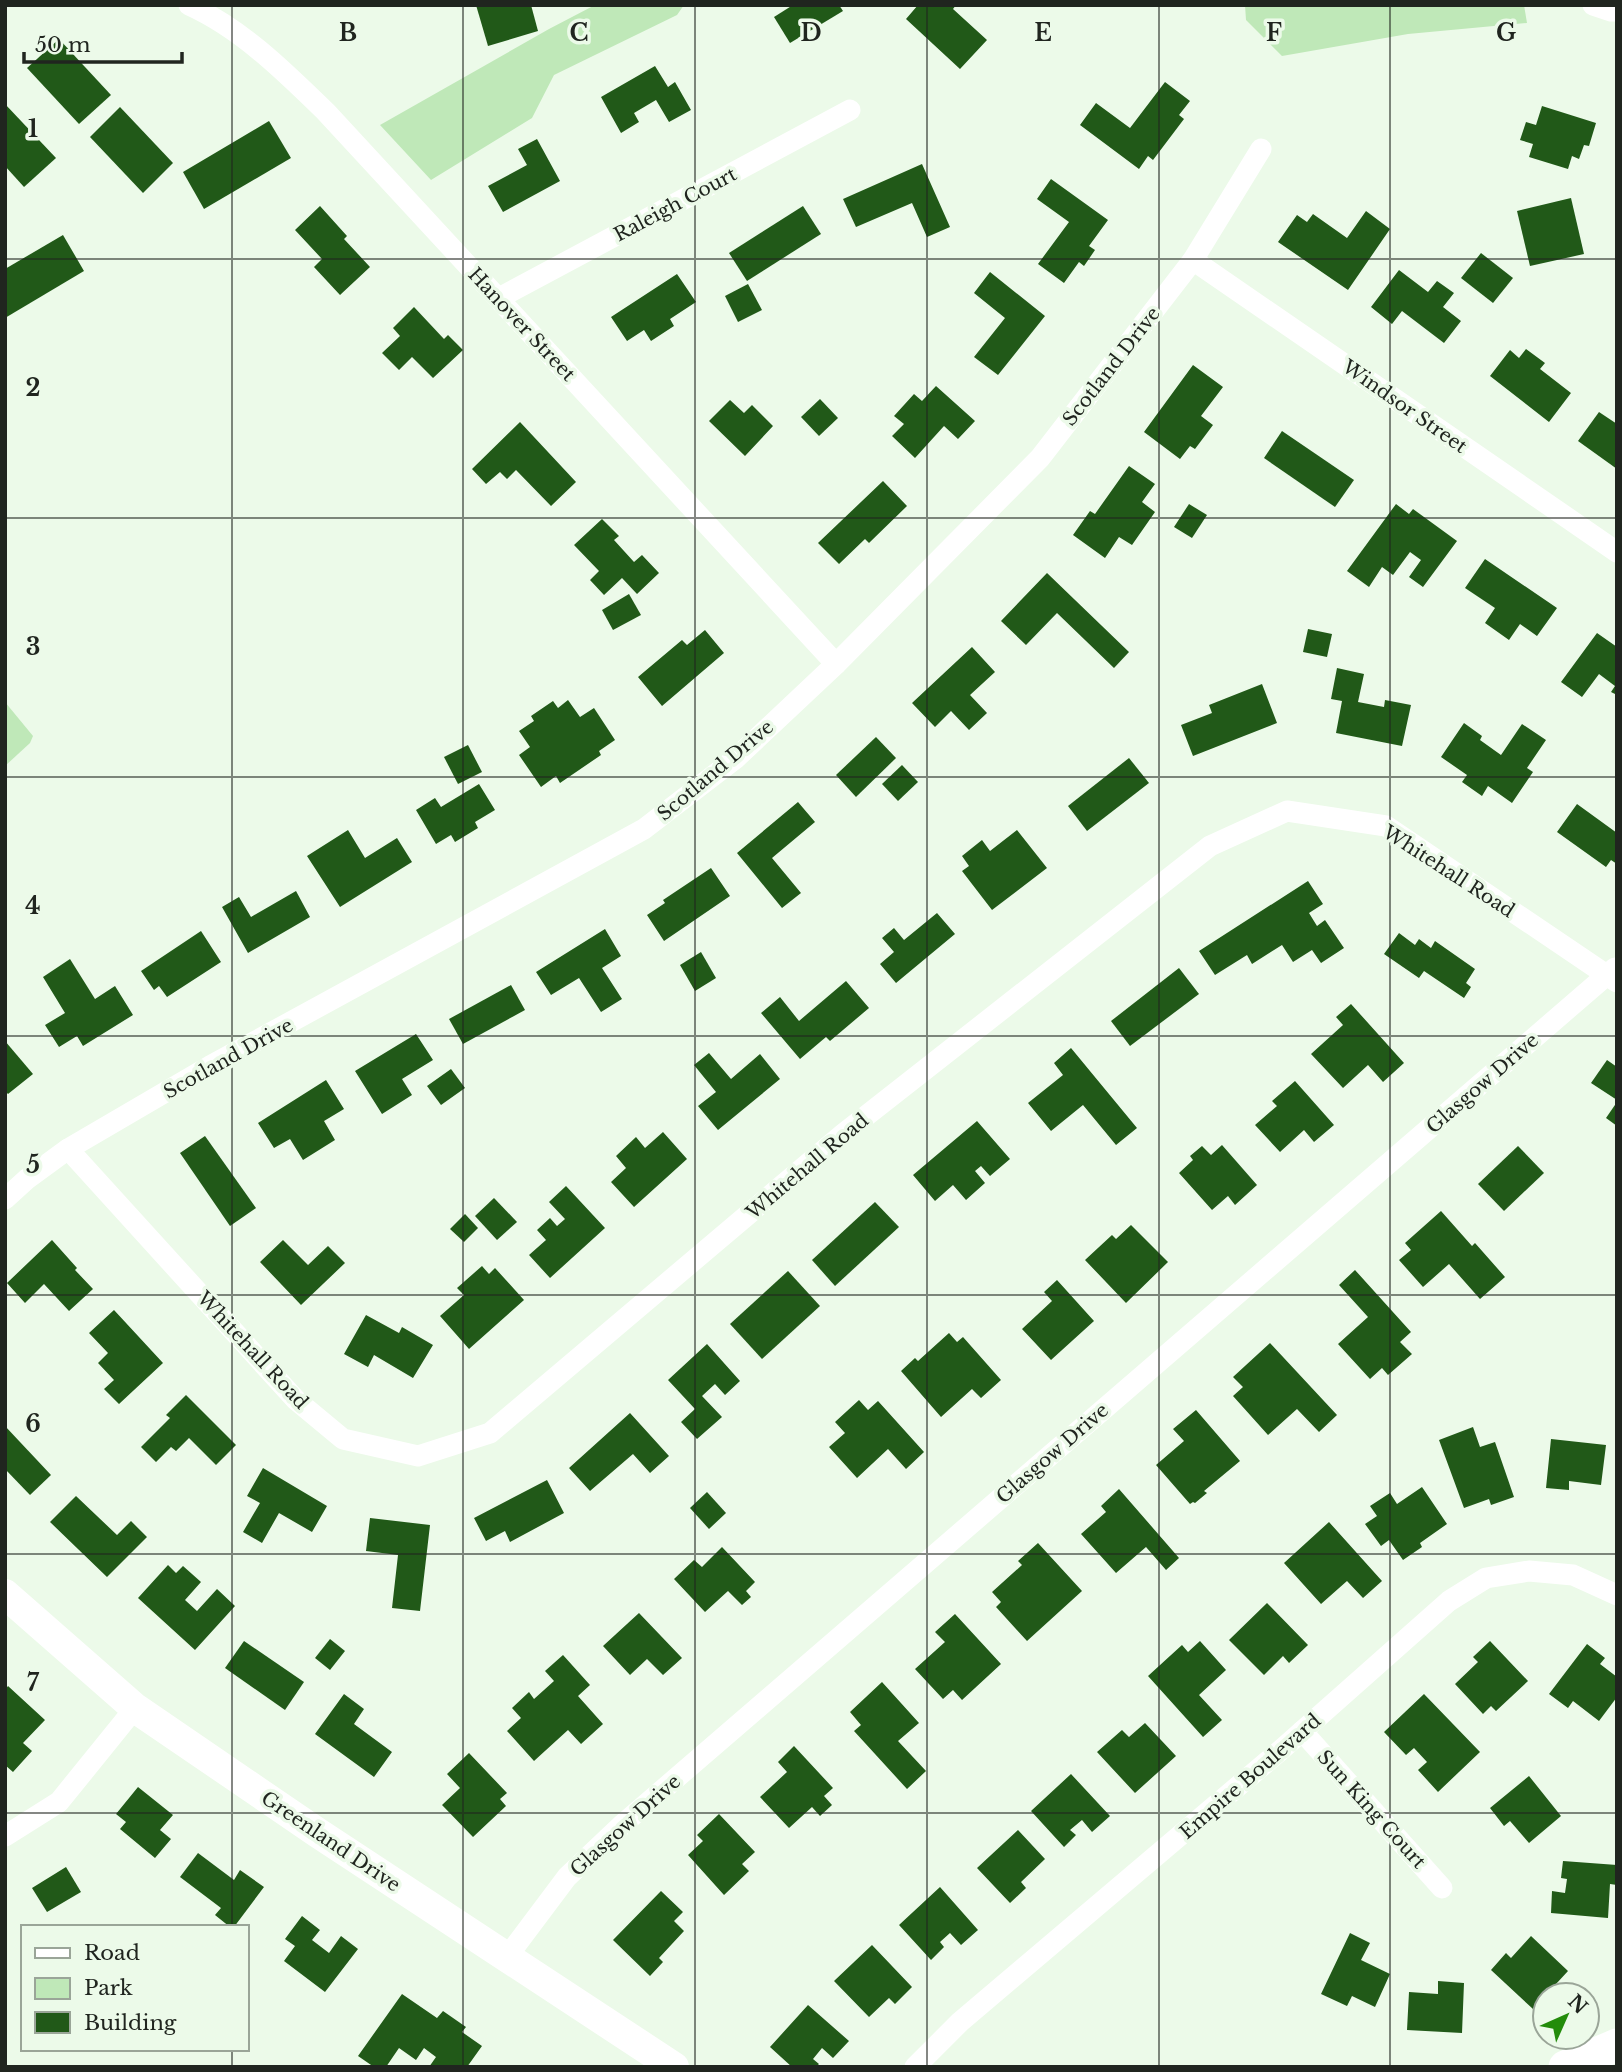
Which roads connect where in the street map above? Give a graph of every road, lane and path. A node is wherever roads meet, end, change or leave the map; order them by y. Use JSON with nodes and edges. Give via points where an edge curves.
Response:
{"nodes":[{"id":1,"x":190,"y":5,"type":"edge"},
{"id":2,"x":1593,"y":5,"type":"edge"},
{"id":3,"x":1617,"y":11,"type":"edge"},
{"id":4,"x":850,"y":110,"type":"dead end"},
{"id":5,"x":1261,"y":149,"type":"dead end"},
{"id":6,"x":1193,"y":260,"type":"junction"},
{"id":7,"x":499,"y":298,"type":"junction"},
{"id":8,"x":1617,"y":552,"type":"edge"},
{"id":9,"x":836,"y":664,"type":"junction"},
{"id":10,"x":1613,"y":975,"type":"edge"},
{"id":11,"x":68,"y":1149,"type":"junction"},
{"id":12,"x":5,"y":1199,"type":"edge"},
{"id":13,"x":5,"y":1594,"type":"edge"},
{"id":14,"x":1617,"y":1595,"type":"edge"},
{"id":15,"x":135,"y":1707,"type":"junction"},
{"id":16,"x":1302,"y":1731,"type":"junction"},
{"id":17,"x":5,"y":1836,"type":"edge"},
{"id":18,"x":1441,"y":1888,"type":"dead end"},
{"id":19,"x":507,"y":1957,"type":"junction"},
{"id":20,"x":1617,"y":2045,"type":"edge"},
{"id":21,"x":674,"y":2067,"type":"edge"},
{"id":22,"x":915,"y":2067,"type":"edge"},
{"id":23,"x":1565,"y":2067,"type":"edge"}],
"edges":[{"from":1,"to":7,"type":"street","name":"Hanover Street","via":[[274,61]]},
{"from":2,"to":3,"type":"street"},
{"from":4,"to":7,"type":"street","name":"Raleigh Court"},
{"from":5,"to":6,"type":"street","name":"Scotland Drive"},
{"from":6,"to":8,"type":"street","name":"Windsor Street"},
{"from":6,"to":9,"type":"street","name":"Scotland Drive","via":[[1040,458]]},
{"from":7,"to":9,"type":"street","name":"Hanover Street"},
{"from":9,"to":11,"type":"street","name":"Scotland Drive","via":[[735,759],[644,829],[210,1066]]},
{"from":10,"to":11,"type":"street","name":"Whitehall Road","via":[[1386,826],[1287,811],[1199,854],[843,1134],[490,1433],[418,1456],[342,1439],[296,1400]]},
{"from":10,"to":19,"type":"street","name":"Glasgow Drive","via":[[623,1824],[567,1877]]},
{"from":11,"to":12,"type":"street","name":"Scotland Drive"},
{"from":13,"to":15,"type":"street","name":"Greenland Drive"},
{"from":14,"to":16,"type":"street","name":"Empire Boulevard","via":[[1573,1576],[1529,1571],[1486,1578],[1448,1601]]},
{"from":15,"to":17,"type":"street","via":[[59,1802]]},
{"from":15,"to":19,"type":"street","name":"Greenland Drive"},
{"from":16,"to":18,"type":"street","name":"Sun King Court"},
{"from":16,"to":22,"type":"street","name":"Empire Boulevard","via":[[960,2022]]},
{"from":19,"to":21,"type":"street","name":"Greenland Drive"},
{"from":20,"to":23,"type":"main road"}]}
